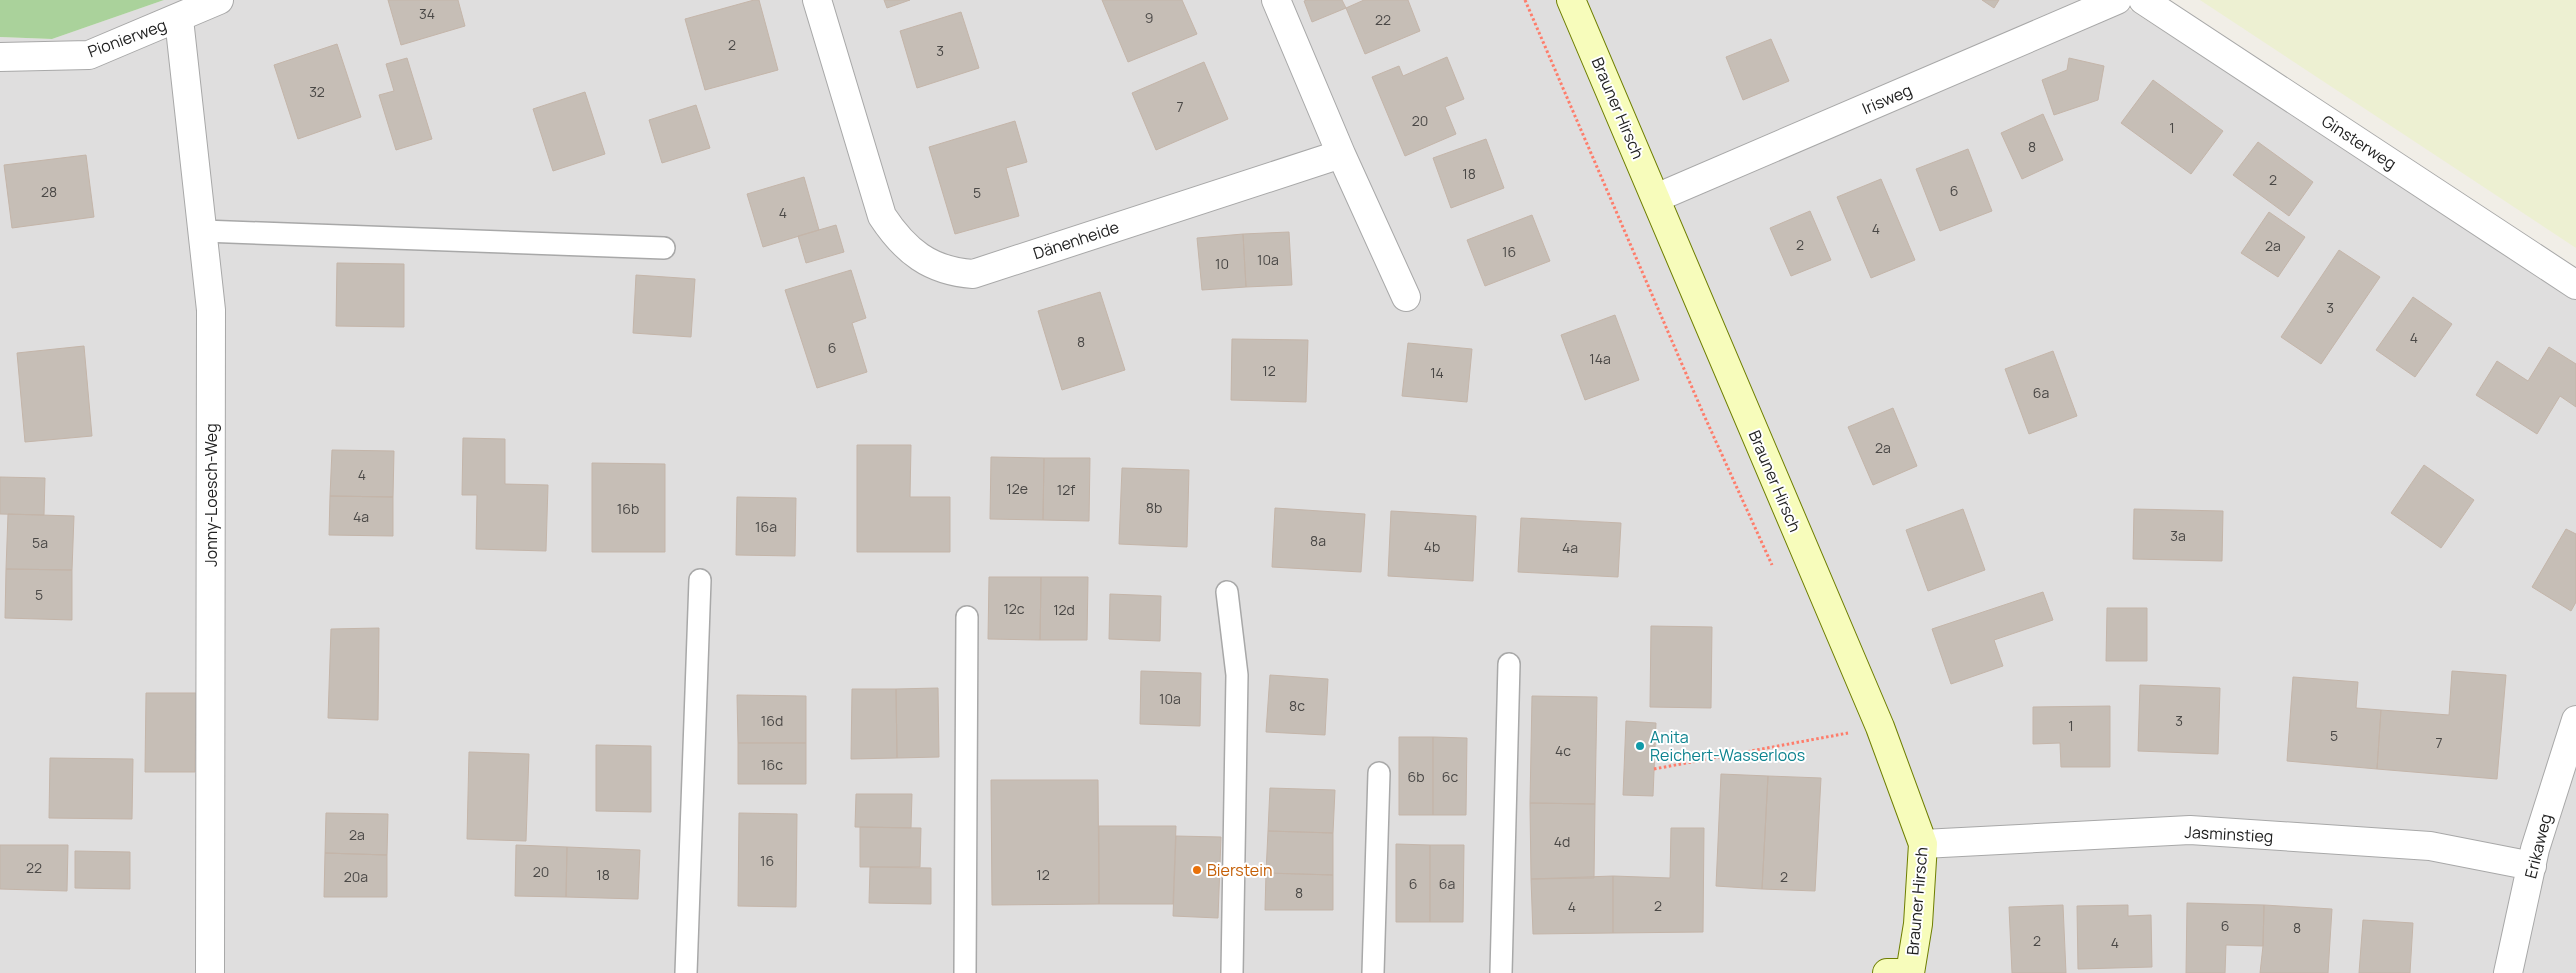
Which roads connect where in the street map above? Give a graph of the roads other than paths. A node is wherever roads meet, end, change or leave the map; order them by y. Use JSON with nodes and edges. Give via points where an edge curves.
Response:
{"nodes":[{"id":1,"x":219,"y":0,"type":"edge"},
{"id":2,"x":817,"y":0,"type":"edge"},
{"id":3,"x":1276,"y":0,"type":"edge"},
{"id":4,"x":1571,"y":0,"type":"edge"},
{"id":5,"x":2117,"y":0,"type":"edge"},
{"id":6,"x":2142,"y":0,"type":"edge"},
{"id":7,"x":179,"y":19,"type":"junction"},
{"id":8,"x":0,"y":57,"type":"edge"},
{"id":9,"x":1341,"y":154,"type":"junction"},
{"id":10,"x":1656,"y":198,"type":"junction"},
{"id":11,"x":203,"y":231,"type":"junction"},
{"id":12,"x":664,"y":248,"type":"dead end"},
{"id":13,"x":2576,"y":285,"type":"edge"},
{"id":14,"x":1406,"y":297,"type":"dead end"},
{"id":15,"x":700,"y":580,"type":"dead end"},
{"id":16,"x":1227,"y":592,"type":"dead end"},
{"id":17,"x":968,"y":617,"type":"dead end"},
{"id":18,"x":1509,"y":664,"type":"dead end"},
{"id":19,"x":2576,"y":720,"type":"edge"},
{"id":20,"x":1379,"y":773,"type":"dead end"},
{"id":21,"x":1923,"y":844,"type":"junction"},
{"id":22,"x":2532,"y":866,"type":"junction"},
{"id":23,"x":210,"y":973,"type":"edge"},
{"id":24,"x":686,"y":973,"type":"edge"},
{"id":25,"x":965,"y":973,"type":"edge"},
{"id":26,"x":1232,"y":973,"type":"edge"},
{"id":27,"x":1373,"y":973,"type":"edge"},
{"id":28,"x":1501,"y":973,"type":"edge"},
{"id":29,"x":1887,"y":973,"type":"edge"},
{"id":30,"x":1900,"y":973,"type":"edge"},
{"id":31,"x":1910,"y":973,"type":"edge"},
{"id":32,"x":2508,"y":973,"type":"edge"}],
"edges":[{"from":1,"to":7,"type":"street","name":"Pionierweg"},
{"from":2,"to":9,"type":"street","name":"Dänenheide","via":[[882,216],[896,238],[939,268],[973,274]]},
{"from":3,"to":9,"type":"street"},
{"from":4,"to":10,"type":"street","name":"Brauner Hirsch"},
{"from":5,"to":10,"type":"street","name":"Irisweg"},
{"from":6,"to":13,"type":"street","name":"Ginsterweg"},
{"from":7,"to":8,"type":"street","name":"Pionierweg","via":[[89,55]]},
{"from":7,"to":11,"type":"street","name":"Jonny-Loesch-Weg"},
{"from":9,"to":14,"type":"street"},
{"from":10,"to":21,"type":"street","name":"Brauner Hirsch","via":[[1880,727]]},
{"from":11,"to":12,"type":"lane"},
{"from":11,"to":23,"type":"street","name":"Jonny-Loesch-Weg","via":[[211,310]]},
{"from":15,"to":24,"type":"lane"},
{"from":16,"to":26,"type":"lane","via":[[1237,675]]},
{"from":17,"to":25,"type":"lane"},
{"from":18,"to":28,"type":"lane"},
{"from":19,"to":22,"type":"street","name":"Erikaweg"},
{"from":20,"to":27,"type":"lane"},
{"from":21,"to":22,"type":"street","name":"Jasminstieg","via":[[2190,830],[2430,846]]},
{"from":21,"to":31,"type":"street","name":"Brauner Hirsch","via":[[1918,924]]},
{"from":22,"to":32,"type":"street","name":"Erikaweg"},
{"from":29,"to":30,"type":"street"}]}
